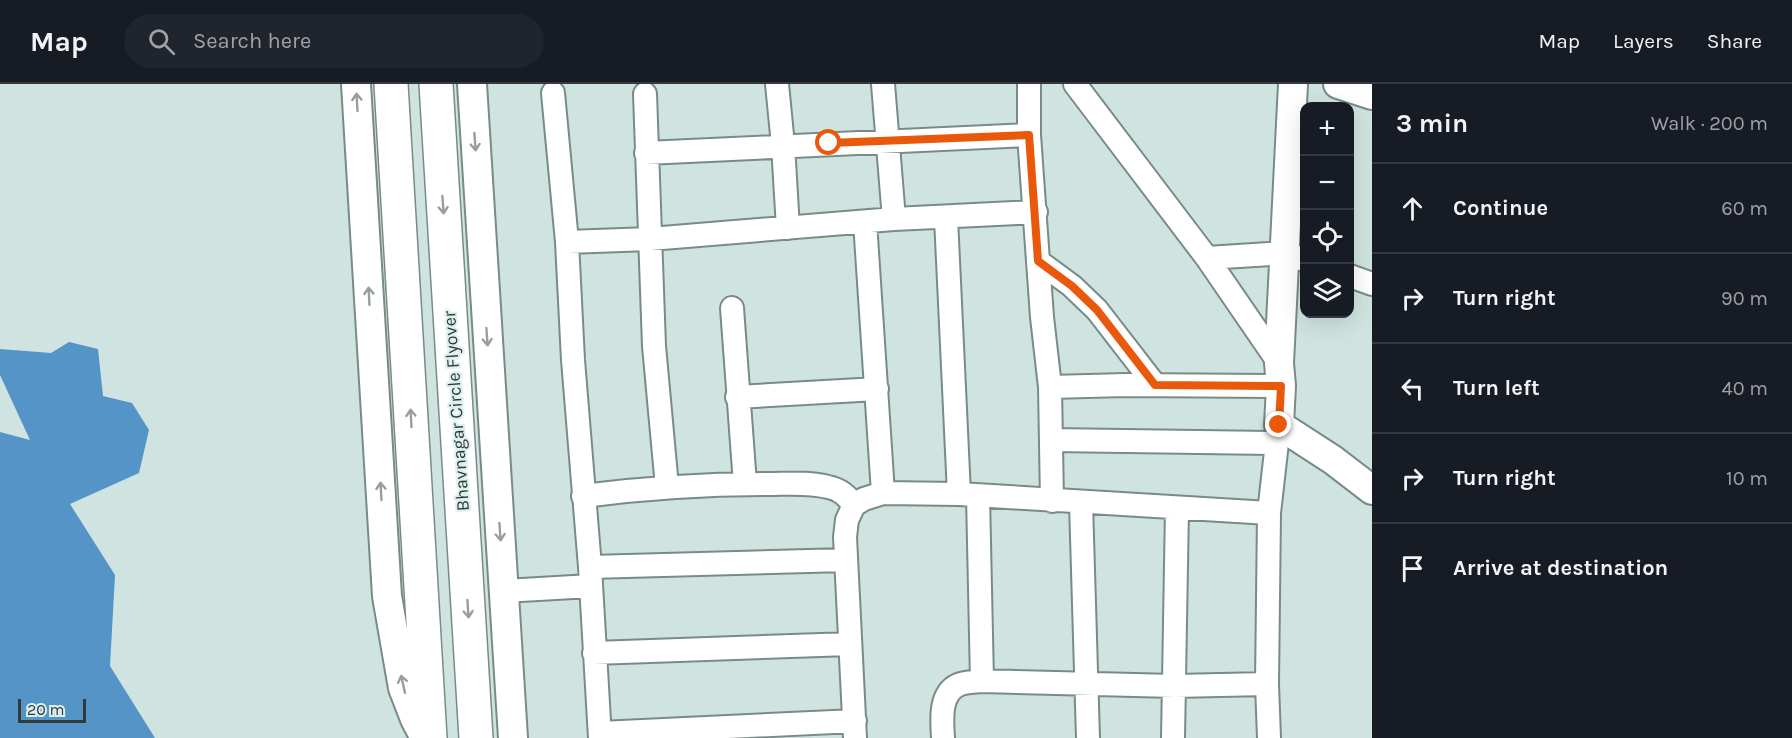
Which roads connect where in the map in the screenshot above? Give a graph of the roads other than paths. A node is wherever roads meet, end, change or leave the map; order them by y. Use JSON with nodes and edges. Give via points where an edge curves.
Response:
{"nodes":[{"id":1,"x":356,"y":84,"type":"edge"},
{"id":2,"x":391,"y":84,"type":"edge"},
{"id":3,"x":436,"y":84,"type":"edge"},
{"id":4,"x":472,"y":84,"type":"edge"},
{"id":5,"x":777,"y":84,"type":"edge"},
{"id":6,"x":883,"y":84,"type":"edge"},
{"id":7,"x":1029,"y":84,"type":"edge"},
{"id":8,"x":1076,"y":84,"type":"edge"},
{"id":9,"x":1293,"y":84,"type":"edge"},
{"id":10,"x":1338,"y":84,"type":"edge"},
{"id":11,"x":553,"y":93,"type":"dead end"},
{"id":12,"x":645,"y":94,"type":"dead end"},
{"id":13,"x":1372,"y":96,"type":"edge"},
{"id":14,"x":1029,"y":135,"type":"junction"},
{"id":15,"x":888,"y":141,"type":"junction"},
{"id":16,"x":783,"y":145,"type":"junction"},
{"id":17,"x":646,"y":153,"type":"junction"},
{"id":18,"x":1036,"y":212,"type":"junction"},
{"id":19,"x":946,"y":218,"type":"junction"},
{"id":20,"x":894,"y":219,"type":"junction"},
{"id":21,"x":865,"y":222,"type":"junction"},
{"id":22,"x":788,"y":228,"type":"junction"},
{"id":23,"x":650,"y":239,"type":"junction"},
{"id":24,"x":567,"y":242,"type":"junction"},
{"id":25,"x":1295,"y":257,"type":"edge"},
{"id":26,"x":1207,"y":258,"type":"junction"},
{"id":27,"x":1038,"y":261,"type":"junction"},
{"id":28,"x":1354,"y":277,"type":"edge"},
{"id":29,"x":1372,"y":284,"type":"edge"},
{"id":30,"x":732,"y":308,"type":"dead end"},
{"id":31,"x":1280,"y":374,"type":"junction"},
{"id":32,"x":1155,"y":385,"type":"junction"},
{"id":33,"x":1050,"y":387,"type":"junction"},
{"id":34,"x":877,"y":389,"type":"junction"},
{"id":35,"x":737,"y":397,"type":"junction"},
{"id":36,"x":1278,"y":434,"type":"junction"},
{"id":37,"x":1051,"y":440,"type":"junction"},
{"id":38,"x":745,"y":484,"type":"junction"},
{"id":39,"x":667,"y":488,"type":"junction"},
{"id":40,"x":1372,"y":490,"type":"edge"},
{"id":41,"x":883,"y":493,"type":"junction"},
{"id":42,"x":969,"y":495,"type":"junction"},
{"id":43,"x":584,"y":496,"type":"junction"},
{"id":44,"x":1052,"y":501,"type":"junction"},
{"id":45,"x":1081,"y":503,"type":"junction"},
{"id":46,"x":854,"y":505,"type":"junction"},
{"id":47,"x":1177,"y":508,"type":"junction"},
{"id":48,"x":1269,"y":513,"type":"junction"},
{"id":49,"x":846,"y":560,"type":"junction"},
{"id":50,"x":591,"y":577,"type":"junction"},
{"id":51,"x":504,"y":591,"type":"junction"},
{"id":52,"x":850,"y":644,"type":"junction"},
{"id":53,"x":594,"y":653,"type":"junction"},
{"id":54,"x":982,"y":681,"type":"junction"},
{"id":55,"x":1086,"y":684,"type":"junction"},
{"id":56,"x":1268,"y":684,"type":"junction"},
{"id":57,"x":1174,"y":686,"type":"junction"},
{"id":58,"x":855,"y":729,"type":"edge"},
{"id":59,"x":676,"y":734,"type":"edge"},
{"id":60,"x":600,"y":736,"type":"edge"},
{"id":61,"x":425,"y":738,"type":"edge"},
{"id":62,"x":430,"y":738,"type":"edge"},
{"id":63,"x":476,"y":738,"type":"edge"},
{"id":64,"x":513,"y":738,"type":"edge"},
{"id":65,"x":943,"y":738,"type":"edge"},
{"id":66,"x":1088,"y":738,"type":"edge"},
{"id":67,"x":1173,"y":738,"type":"edge"},
{"id":68,"x":1269,"y":738,"type":"edge"}],
"edges":[{"from":61,"to":1,"type":"street","one_way":true,"via":[[403,688],[387,596]]},
{"from":62,"to":2,"type":"highway","one_way":true},
{"from":3,"to":63,"type":"highway","name":"Bhavnagar Circle Flyover","one_way":true},
{"from":4,"to":51,"type":"street","one_way":true},
{"from":5,"to":16,"type":"street"},
{"from":6,"to":15,"type":"street"},
{"from":7,"to":14,"type":"street"},
{"from":8,"to":26,"type":"street"},
{"from":9,"to":25,"type":"street"},
{"from":10,"to":13,"type":"street"},
{"from":11,"to":24,"type":"street"},
{"from":12,"to":17,"type":"street"},
{"from":14,"to":15,"type":"street"},
{"from":14,"to":18,"type":"street"},
{"from":15,"to":16,"type":"street"},
{"from":15,"to":20,"type":"street"},
{"from":16,"to":17,"type":"street"},
{"from":16,"to":22,"type":"street"},
{"from":17,"to":23,"type":"street"},
{"from":18,"to":19,"type":"street"},
{"from":18,"to":27,"type":"street"},
{"from":19,"to":20,"type":"street"},
{"from":19,"to":42,"type":"street"},
{"from":20,"to":21,"type":"street"},
{"from":21,"to":22,"type":"street"},
{"from":21,"to":34,"type":"street"},
{"from":22,"to":23,"type":"street"},
{"from":23,"to":24,"type":"street"},
{"from":23,"to":39,"type":"street","via":[[654,346]]},
{"from":24,"to":43,"type":"street"},
{"from":25,"to":26,"type":"street"},
{"from":25,"to":31,"type":"street"},
{"from":26,"to":31,"type":"street"},
{"from":27,"to":32,"type":"street","via":[[1097,310]]},
{"from":27,"to":33,"type":"street"},
{"from":28,"to":29,"type":"street"},
{"from":30,"to":35,"type":"street"},
{"from":31,"to":32,"type":"street"},
{"from":31,"to":36,"type":"street"},
{"from":32,"to":33,"type":"street"},
{"from":33,"to":37,"type":"street"},
{"from":34,"to":35,"type":"street"},
{"from":34,"to":41,"type":"street"},
{"from":35,"to":38,"type":"street"},
{"from":36,"to":37,"type":"street"},
{"from":36,"to":40,"type":"street","via":[[1333,460]]},
{"from":36,"to":48,"type":"street"},
{"from":37,"to":44,"type":"street"},
{"from":38,"to":39,"type":"street"},
{"from":38,"to":46,"type":"street","via":[[829,487],[845,494]]},
{"from":39,"to":43,"type":"street"},
{"from":41,"to":42,"type":"street"},
{"from":41,"to":46,"type":"street"},
{"from":42,"to":44,"type":"street"},
{"from":42,"to":54,"type":"street"},
{"from":43,"to":50,"type":"street"},
{"from":44,"to":45,"type":"street"},
{"from":45,"to":47,"type":"street"},
{"from":45,"to":55,"type":"street"},
{"from":46,"to":49,"type":"street","via":[[845,537]]},
{"from":47,"to":48,"type":"street"},
{"from":47,"to":57,"type":"street"},
{"from":48,"to":56,"type":"street"},
{"from":49,"to":50,"type":"street"},
{"from":49,"to":52,"type":"street"},
{"from":50,"to":51,"type":"street"},
{"from":50,"to":53,"type":"street"},
{"from":51,"to":64,"type":"street"},
{"from":52,"to":53,"type":"street"},
{"from":52,"to":58,"type":"street"},
{"from":53,"to":60,"type":"street"},
{"from":54,"to":55,"type":"street"},
{"from":54,"to":65,"type":"street","via":[[957,685],[946,695]]},
{"from":55,"to":57,"type":"street"},
{"from":55,"to":66,"type":"street"},
{"from":56,"to":57,"type":"street"},
{"from":56,"to":68,"type":"street"},
{"from":57,"to":67,"type":"street"},
{"from":58,"to":59,"type":"street"},
{"from":59,"to":60,"type":"street"}]}
